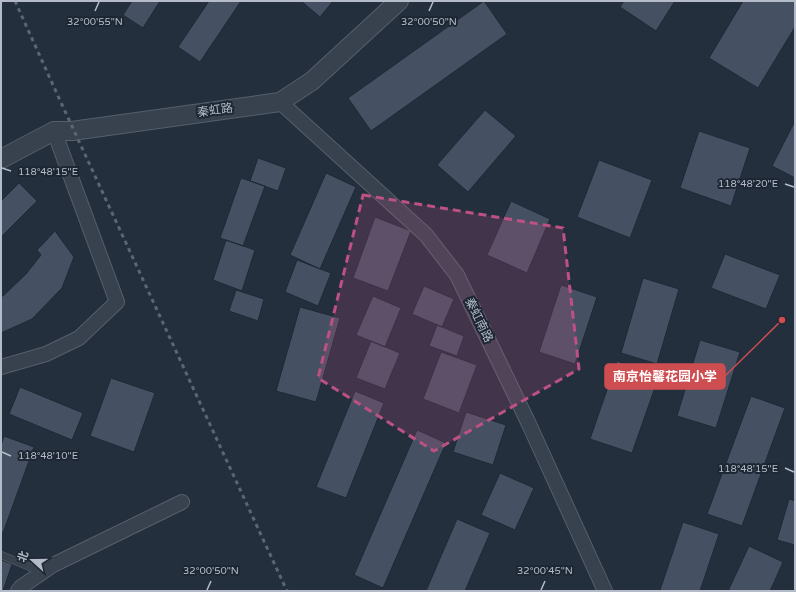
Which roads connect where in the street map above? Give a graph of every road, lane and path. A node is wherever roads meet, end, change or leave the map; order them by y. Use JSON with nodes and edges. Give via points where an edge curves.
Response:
{"nodes":[{"id":1,"x":399,"y":1,"type":"edge"},
{"id":2,"x":280,"y":102,"type":"junction"},
{"id":3,"x":54,"y":131,"type":"junction"},
{"id":4,"x":1,"y":159,"type":"edge"},
{"id":5,"x":1,"y":367,"type":"edge"},
{"id":6,"x":182,"y":502,"type":"dead end"},
{"id":7,"x":1,"y":555,"type":"edge"},
{"id":8,"x":42,"y":572,"type":"junction"},
{"id":9,"x":18,"y":591,"type":"edge"},
{"id":10,"x":605,"y":591,"type":"edge"}],
"edges":[{"from":1,"to":2,"type":"street","name":"秦虹路","via":[[312,81]]},
{"from":2,"to":3,"type":"street","name":"秦虹路","via":[[72,131]]},
{"from":2,"to":10,"type":"street","name":"秦虹南路","via":[[426,235],[457,274]]},
{"from":3,"to":4,"type":"street","name":"秦虹路"},
{"from":3,"to":5,"type":"street","via":[[117,302],[79,338],[46,354]]},
{"from":6,"to":8,"type":"street"},
{"from":7,"to":8,"type":"lane"},
{"from":8,"to":9,"type":"street"}]}
